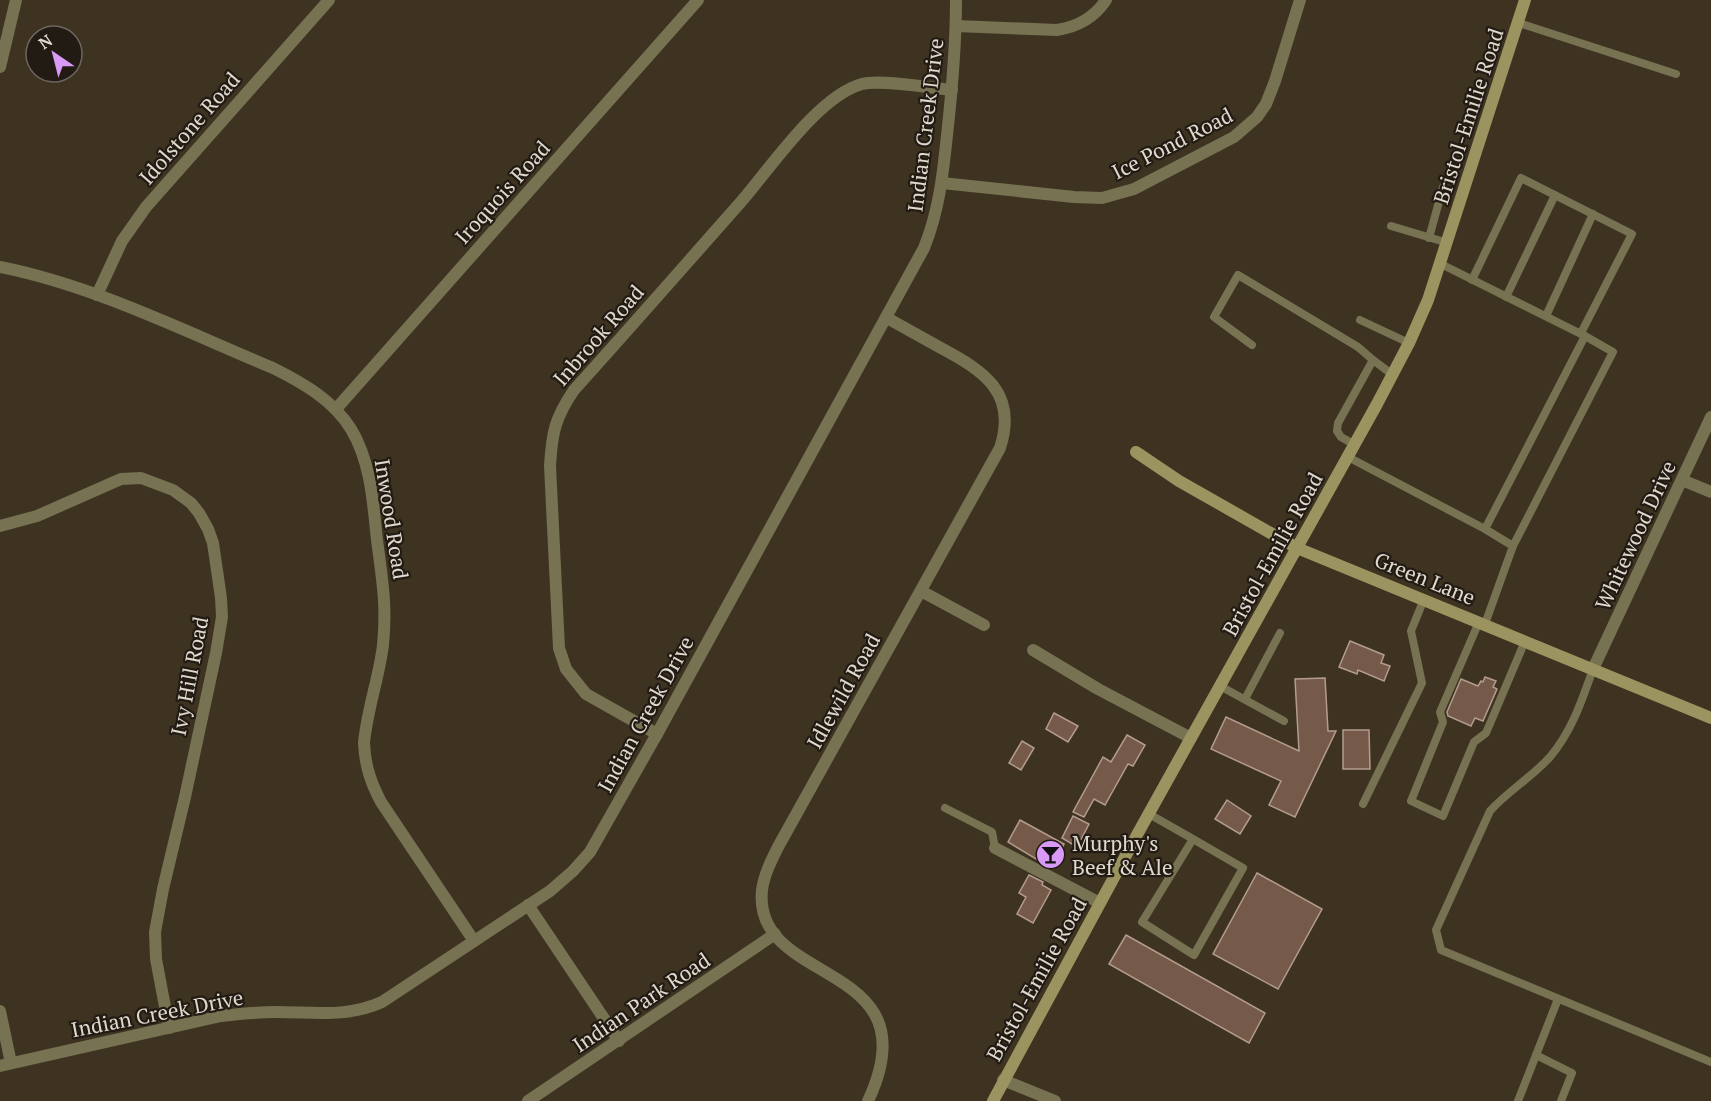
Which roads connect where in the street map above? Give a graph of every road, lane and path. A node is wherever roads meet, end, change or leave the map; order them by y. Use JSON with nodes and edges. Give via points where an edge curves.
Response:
{"nodes":[{"id":1,"x":16,"y":0,"type":"edge"},
{"id":2,"x":329,"y":0,"type":"edge"},
{"id":3,"x":698,"y":0,"type":"edge"},
{"id":4,"x":956,"y":0,"type":"edge"},
{"id":5,"x":1106,"y":0,"type":"edge"},
{"id":6,"x":1300,"y":0,"type":"edge"},
{"id":7,"x":1525,"y":0,"type":"edge"},
{"id":8,"x":1519,"y":23,"type":"junction"},
{"id":9,"x":956,"y":26,"type":"junction"},
{"id":10,"x":0,"y":67,"type":"edge"},
{"id":11,"x":1676,"y":74,"type":"dead end"},
{"id":12,"x":952,"y":90,"type":"junction"},
{"id":13,"x":942,"y":183,"type":"junction"},
{"id":14,"x":1443,"y":187,"type":"dead end"},
{"id":15,"x":1555,"y":195,"type":"junction"},
{"id":16,"x":1593,"y":214,"type":"junction"},
{"id":17,"x":1391,"y":226,"type":"dead end"},
{"id":18,"x":1429,"y":238,"type":"junction"},
{"id":19,"x":1448,"y":243,"type":"junction"},
{"id":20,"x":1441,"y":264,"type":"junction"},
{"id":21,"x":0,"y":267,"type":"edge"},
{"id":22,"x":1472,"y":280,"type":"junction"},
{"id":23,"x":97,"y":295,"type":"junction"},
{"id":24,"x":1506,"y":297,"type":"junction"},
{"id":25,"x":1546,"y":316,"type":"junction"},
{"id":26,"x":887,"y":318,"type":"junction"},
{"id":27,"x":1359,"y":320,"type":"dead end"},
{"id":28,"x":1583,"y":334,"type":"junction"},
{"id":29,"x":1409,"y":343,"type":"junction"},
{"id":30,"x":1252,"y":345,"type":"dead end"},
{"id":31,"x":1373,"y":360,"type":"junction"},
{"id":32,"x":1393,"y":375,"type":"junction"},
{"id":33,"x":336,"y":409,"type":"junction"},
{"id":34,"x":1711,"y":417,"type":"edge"},
{"id":35,"x":1355,"y":445,"type":"junction"},
{"id":36,"x":1136,"y":452,"type":"dead end"},
{"id":37,"x":1348,"y":457,"type":"junction"},
{"id":38,"x":1682,"y":480,"type":"junction"},
{"id":39,"x":1711,"y":492,"type":"edge"},
{"id":40,"x":0,"y":526,"type":"edge"},
{"id":41,"x":1485,"y":529,"type":"junction"},
{"id":42,"x":1513,"y":546,"type":"junction"},
{"id":43,"x":1297,"y":548,"type":"junction"},
{"id":44,"x":921,"y":591,"type":"junction"},
{"id":45,"x":1424,"y":599,"type":"junction"},
{"id":46,"x":1482,"y":623,"type":"junction"},
{"id":47,"x":984,"y":625,"type":"dead end"},
{"id":48,"x":1280,"y":633,"type":"dead end"},
{"id":49,"x":1525,"y":641,"type":"junction"},
{"id":50,"x":1033,"y":650,"type":"dead end"},
{"id":51,"x":1593,"y":669,"type":"junction"},
{"id":52,"x":1220,"y":686,"type":"junction"},
{"id":53,"x":1245,"y":699,"type":"junction"},
{"id":54,"x":1711,"y":718,"type":"edge"},
{"id":55,"x":1284,"y":721,"type":"dead end"},
{"id":56,"x":657,"y":734,"type":"junction"},
{"id":57,"x":1191,"y":738,"type":"junction"},
{"id":58,"x":1363,"y":804,"type":"dead end"},
{"id":59,"x":945,"y":808,"type":"dead end"},
{"id":60,"x":1149,"y":814,"type":"junction"},
{"id":61,"x":1193,"y":839,"type":"junction"},
{"id":62,"x":995,"y":848,"type":"joint"},
{"id":63,"x":1100,"y":903,"type":"junction"},
{"id":64,"x":528,"y":905,"type":"junction"},
{"id":65,"x":775,"y":934,"type":"junction"},
{"id":66,"x":474,"y":941,"type":"junction"},
{"id":67,"x":1558,"y":999,"type":"junction"},
{"id":68,"x":0,"y":1011,"type":"edge"},
{"id":69,"x":169,"y":1028,"type":"junction"},
{"id":70,"x":619,"y":1041,"type":"junction"},
{"id":71,"x":1536,"y":1055,"type":"junction"},
{"id":72,"x":1711,"y":1062,"type":"edge"},
{"id":73,"x":6,"y":1065,"type":"edge"},
{"id":74,"x":1003,"y":1080,"type":"junction"},
{"id":75,"x":528,"y":1101,"type":"edge"},
{"id":76,"x":868,"y":1101,"type":"edge"},
{"id":77,"x":993,"y":1101,"type":"edge"},
{"id":78,"x":1054,"y":1101,"type":"edge"},
{"id":79,"x":1518,"y":1101,"type":"edge"},
{"id":80,"x":1562,"y":1101,"type":"edge"}],
"edges":[{"from":1,"to":10,"type":"street"},
{"from":2,"to":23,"type":"street","name":"Idolstone Road","via":[[146,207],[122,241]]},
{"from":3,"to":33,"type":"street","name":"Iroquois Road"},
{"from":4,"to":9,"type":"street","name":"Indian Creek Drive"},
{"from":5,"to":9,"type":"street","via":[[1091,17],[1070,28]]},
{"from":6,"to":13,"type":"street","name":"Ice Pond Road","via":[[1275,81],[1257,117],[1234,137],[1134,189],[1102,198]]},
{"from":7,"to":8,"type":"street","name":"Bristol-Emilie Road"},
{"from":8,"to":11,"type":"lane"},
{"from":8,"to":19,"type":"street","name":"Bristol-Emilie Road"},
{"from":9,"to":12,"type":"street","name":"Indian Creek Drive"},
{"from":12,"to":13,"type":"street","name":"Indian Creek Drive"},
{"from":12,"to":56,"type":"street","name":"Inbrook Road","via":[[871,82],[832,100],[574,390],[555,423],[550,466],[559,648],[566,669],[586,694]]},
{"from":13,"to":26,"type":"street","name":"Indian Creek Drive","via":[[933,226]]},
{"from":14,"to":18,"type":"lane"},
{"from":15,"to":16,"type":"lane"},
{"from":15,"to":22,"type":"lane","via":[[1521,178]]},
{"from":15,"to":24,"type":"lane"},
{"from":16,"to":25,"type":"lane"},
{"from":16,"to":28,"type":"lane","via":[[1632,234]]},
{"from":17,"to":18,"type":"lane"},
{"from":18,"to":19,"type":"lane"},
{"from":19,"to":20,"type":"street","name":"Bristol-Emilie Road"},
{"from":20,"to":22,"type":"lane"},
{"from":20,"to":29,"type":"street","name":"Bristol-Emilie Road"},
{"from":21,"to":23,"type":"street","name":"Inwood Road","via":[[43,276]]},
{"from":22,"to":24,"type":"lane"},
{"from":23,"to":33,"type":"street","name":"Inwood Road","via":[[273,368]]},
{"from":24,"to":25,"type":"lane"},
{"from":25,"to":28,"type":"lane"},
{"from":26,"to":44,"type":"street","name":"Idlewild Road","via":[[984,375],[1000,394],[1005,411],[1000,448]]},
{"from":26,"to":56,"type":"street","name":"Indian Creek Drive"},
{"from":27,"to":29,"type":"lane"},
{"from":28,"to":41,"type":"lane"},
{"from":28,"to":42,"type":"lane","via":[[1613,352]]},
{"from":29,"to":32,"type":"street","name":"Bristol-Emilie Road"},
{"from":30,"to":31,"type":"lane","via":[[1214,317],[1238,275],[1358,347]]},
{"from":31,"to":32,"type":"lane"},
{"from":31,"to":35,"type":"lane","via":[[1338,423],[1341,437]]},
{"from":32,"to":35,"type":"street","name":"Bristol-Emilie Road"},
{"from":33,"to":66,"type":"street","name":"Inwood Road","via":[[351,429],[367,469],[384,584],[383,647],[364,743],[370,781]]},
{"from":34,"to":38,"type":"street","name":"Whitewood Drive"},
{"from":35,"to":37,"type":"street","name":"Bristol-Emilie Road"},
{"from":36,"to":43,"type":"street","name":"Green Lane"},
{"from":37,"to":41,"type":"lane"},
{"from":37,"to":43,"type":"street","name":"Bristol-Emilie Road"},
{"from":38,"to":39,"type":"street"},
{"from":38,"to":51,"type":"street","name":"Whitewood Drive"},
{"from":40,"to":69,"type":"street","name":"Ivy Hill Road","via":[[37,516],[121,479],[141,478],[173,490],[191,503],[213,543],[222,617],[155,932],[157,968]]},
{"from":41,"to":42,"type":"lane"},
{"from":42,"to":46,"type":"lane"},
{"from":43,"to":45,"type":"street","name":"Green Lane"},
{"from":43,"to":52,"type":"street","name":"Bristol-Emilie Road"},
{"from":44,"to":47,"type":"street"},
{"from":44,"to":65,"type":"street","name":"Idlewild Road","via":[[766,870],[762,903]]},
{"from":45,"to":46,"type":"street","name":"Green Lane"},
{"from":45,"to":58,"type":"lane","via":[[1411,631],[1422,683]]},
{"from":46,"to":49,"type":"street","name":"Green Lane"},
{"from":46,"to":49,"type":"lane","via":[[1440,712],[1443,722],[1411,801],[1443,816],[1474,742],[1486,733]]},
{"from":48,"to":53,"type":"lane"},
{"from":49,"to":51,"type":"street","name":"Green Lane"},
{"from":50,"to":57,"type":"street"},
{"from":51,"to":54,"type":"street","name":"Green Lane"},
{"from":51,"to":67,"type":"lane","via":[[1576,718],[1549,758],[1490,811],[1436,930],[1441,950]]},
{"from":52,"to":53,"type":"lane"},
{"from":52,"to":57,"type":"street","name":"Bristol-Emilie Road"},
{"from":53,"to":55,"type":"lane"},
{"from":56,"to":64,"type":"street","name":"Indian Creek Drive","via":[[590,852],[573,871]]},
{"from":57,"to":60,"type":"street","name":"Bristol-Emilie Road"},
{"from":59,"to":62,"type":"lane","via":[[992,832]]},
{"from":60,"to":61,"type":"lane"},
{"from":60,"to":63,"type":"street","name":"Bristol-Emilie Road"},
{"from":61,"to":61,"type":"lane","via":[[1142,922],[1194,955],[1244,868]]},
{"from":62,"to":63,"type":"street"},
{"from":63,"to":74,"type":"street","name":"Bristol-Emilie Road"},
{"from":64,"to":66,"type":"street","name":"Indian Creek Drive"},
{"from":64,"to":70,"type":"street"},
{"from":65,"to":70,"type":"street","name":"Indian Park Road"},
{"from":65,"to":76,"type":"street","name":"Idlewild Road","via":[[795,955],[848,985],[875,1015],[884,1054]]},
{"from":66,"to":69,"type":"street","name":"Indian Creek Drive","via":[[369,1008],[338,1014],[252,1012]]},
{"from":67,"to":71,"type":"lane"},
{"from":67,"to":72,"type":"lane"},
{"from":68,"to":73,"type":"street"},
{"from":69,"to":73,"type":"street","name":"Indian Creek Drive"},
{"from":70,"to":75,"type":"street","name":"Indian Park Road"},
{"from":71,"to":79,"type":"lane"},
{"from":71,"to":80,"type":"lane","via":[[1572,1073]]},
{"from":74,"to":77,"type":"street","name":"Bristol-Emilie Road"},
{"from":74,"to":78,"type":"street"}]}
